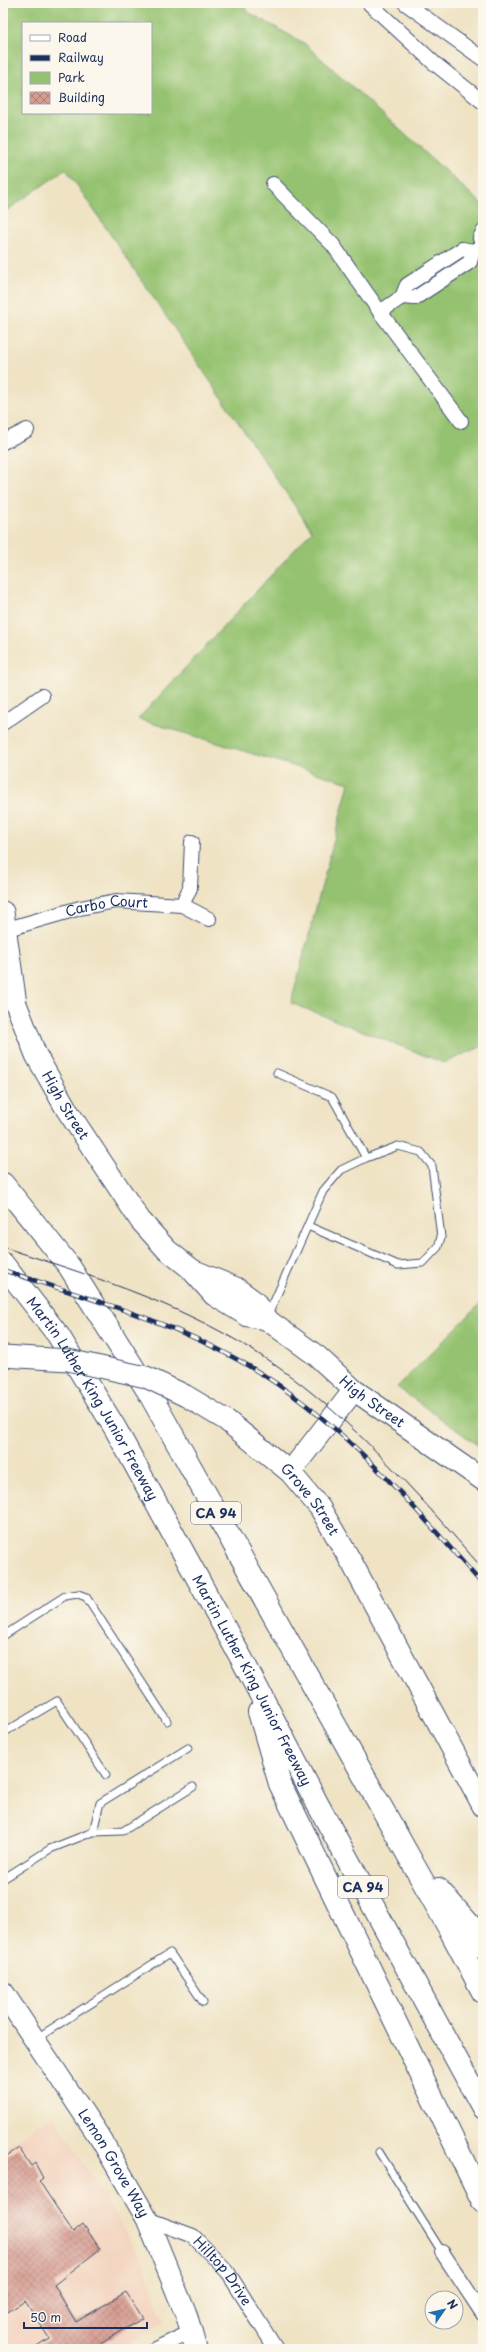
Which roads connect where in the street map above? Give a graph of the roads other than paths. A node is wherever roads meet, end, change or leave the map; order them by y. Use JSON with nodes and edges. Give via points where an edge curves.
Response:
{"nodes":[{"id":1,"x":369,"y":3,"type":"edge"},
{"id":2,"x":405,"y":3,"type":"edge"},
{"id":3,"x":483,"y":59,"type":"edge"},
{"id":4,"x":483,"y":102,"type":"edge"},
{"id":5,"x":273,"y":184,"type":"dead end"},
{"id":6,"x":483,"y":232,"type":"edge"},
{"id":7,"x":479,"y":249,"type":"edge"},
{"id":8,"x":380,"y":312,"type":"junction"},
{"id":9,"x":461,"y":421,"type":"dead end"},
{"id":10,"x":27,"y":430,"type":"dead end"},
{"id":11,"x":3,"y":442,"type":"edge"},
{"id":12,"x":42,"y":696,"type":"dead end"},
{"id":13,"x":3,"y":723,"type":"edge"},
{"id":14,"x":192,"y":842,"type":"dead end"},
{"id":15,"x":182,"y":906,"type":"junction"},
{"id":16,"x":209,"y":919,"type":"dead end"},
{"id":17,"x":4,"y":921,"type":"edge"},
{"id":18,"x":276,"y":1073,"type":"dead end"},
{"id":19,"x":366,"y":1158,"type":"junction"},
{"id":20,"x":3,"y":1184,"type":"edge"},
{"id":21,"x":308,"y":1226,"type":"junction"},
{"id":22,"x":3,"y":1264,"type":"edge"},
{"id":23,"x":266,"y":1318,"type":"junction"},
{"id":24,"x":3,"y":1356,"type":"edge"},
{"id":25,"x":354,"y":1390,"type":"junction"},
{"id":26,"x":290,"y":1472,"type":"junction"},
{"id":27,"x":483,"y":1480,"type":"edge"},
{"id":28,"x":3,"y":1636,"type":"edge"},
{"id":29,"x":245,"y":1665,"type":"junction"},
{"id":30,"x":167,"y":1720,"type":"dead end"},
{"id":31,"x":3,"y":1733,"type":"edge"},
{"id":32,"x":188,"y":1748,"type":"dead end"},
{"id":33,"x":106,"y":1775,"type":"dead end"},
{"id":34,"x":193,"y":1788,"type":"dead end"},
{"id":35,"x":483,"y":1806,"type":"edge"},
{"id":36,"x":93,"y":1832,"type":"junction"},
{"id":37,"x":409,"y":1856,"type":"junction"},
{"id":38,"x":3,"y":1879,"type":"edge"},
{"id":39,"x":483,"y":1948,"type":"edge"},
{"id":40,"x":3,"y":1992,"type":"edge"},
{"id":41,"x":483,"y":1992,"type":"edge"},
{"id":42,"x":203,"y":2002,"type":"dead end"},
{"id":43,"x":35,"y":2039,"type":"junction"},
{"id":44,"x":483,"y":2108,"type":"edge"},
{"id":45,"x":379,"y":2152,"type":"dead end"},
{"id":46,"x":483,"y":2202,"type":"edge"},
{"id":47,"x":147,"y":2219,"type":"junction"},
{"id":48,"x":442,"y":2252,"type":"joint"},
{"id":49,"x":483,"y":2314,"type":"edge"},
{"id":50,"x":193,"y":2340,"type":"edge"},
{"id":51,"x":155,"y":2349,"type":"edge"},
{"id":52,"x":276,"y":2349,"type":"edge"}],
"edges":[{"from":1,"to":4,"type":"street","via":[[434,63]]},
{"from":2,"to":3,"type":"street"},
{"from":5,"to":8,"type":"street","via":[[334,245]]},
{"from":6,"to":7,"type":"street"},
{"from":7,"to":8,"type":"street","via":[[462,249],[407,285],[402,297]]},
{"from":8,"to":9,"type":"street"},
{"from":10,"to":11,"type":"street"},
{"from":12,"to":13,"type":"street"},
{"from":14,"to":15,"type":"street","via":[[190,888]]},
{"from":15,"to":16,"type":"street","name":"Carbo Court"},
{"from":15,"to":17,"type":"street","name":"Carbo Court","via":[[116,902]]},
{"from":17,"to":23,"type":"main road","name":"High Street","via":[[16,1004],[36,1055],[67,1110],[140,1220],[167,1250],[190,1268],[214,1295],[248,1316]]},
{"from":18,"to":19,"type":"lane","via":[[332,1097]]},
{"from":19,"to":21,"type":"lane","via":[[342,1170],[323,1191]]},
{"from":19,"to":21,"type":"lane","via":[[398,1146],[421,1152],[432,1166],[441,1237],[438,1247],[423,1263],[398,1265]]},
{"from":20,"to":37,"type":"highway","number":"CA 94","via":[[69,1266],[148,1391]]},
{"from":21,"to":23,"type":"lane"},
{"from":22,"to":29,"type":"highway","name":"Martin Luther King Junior Freeway","number":"CA 94","via":[[58,1335],[115,1428]]},
{"from":23,"to":25,"type":"main road","name":"High Street","via":[[317,1356]]},
{"from":24,"to":26,"type":"main road","name":"Grove Street","bridge":true,"via":[[75,1362],[146,1377],[186,1396],[226,1420]]},
{"from":25,"to":26,"type":"main road"},
{"from":25,"to":27,"type":"main road","name":"High Street"},
{"from":26,"to":35,"type":"main road","name":"Grove Street","via":[[320,1508],[352,1563]]},
{"from":28,"to":30,"type":"lane","via":[[65,1596],[78,1594],[86,1597]]},
{"from":29,"to":44,"type":"highway","name":"Martin Luther King Junior Freeway","number":"CA 94"},
{"from":29,"to":46,"type":"highway","via":[[280,1784]]},
{"from":31,"to":33,"type":"lane","via":[[58,1701]]},
{"from":32,"to":36,"type":"lane","via":[[100,1803]]},
{"from":34,"to":36,"type":"lane","via":[[123,1831]]},
{"from":36,"to":38,"type":"lane","via":[[50,1849]]},
{"from":37,"to":39,"type":"highway","via":[[469,1924]]},
{"from":37,"to":41,"type":"highway","number":"CA 94"},
{"from":40,"to":43,"type":"main road","name":"Lemon Grove Way"},
{"from":42,"to":43,"type":"lane","via":[[170,1953]]},
{"from":43,"to":47,"type":"main road","name":"Lemon Grove Way","via":[[102,2141]]},
{"from":45,"to":48,"type":"lane"},
{"from":47,"to":50,"type":"main road","name":"Lemon Grove Way","via":[[187,2317]]},
{"from":47,"to":52,"type":"street","name":"Hilltop Drive","via":[[193,2236],[198,2241],[227,2271]]},
{"from":48,"to":49,"type":"street"},
{"from":50,"to":51,"type":"street"}]}
